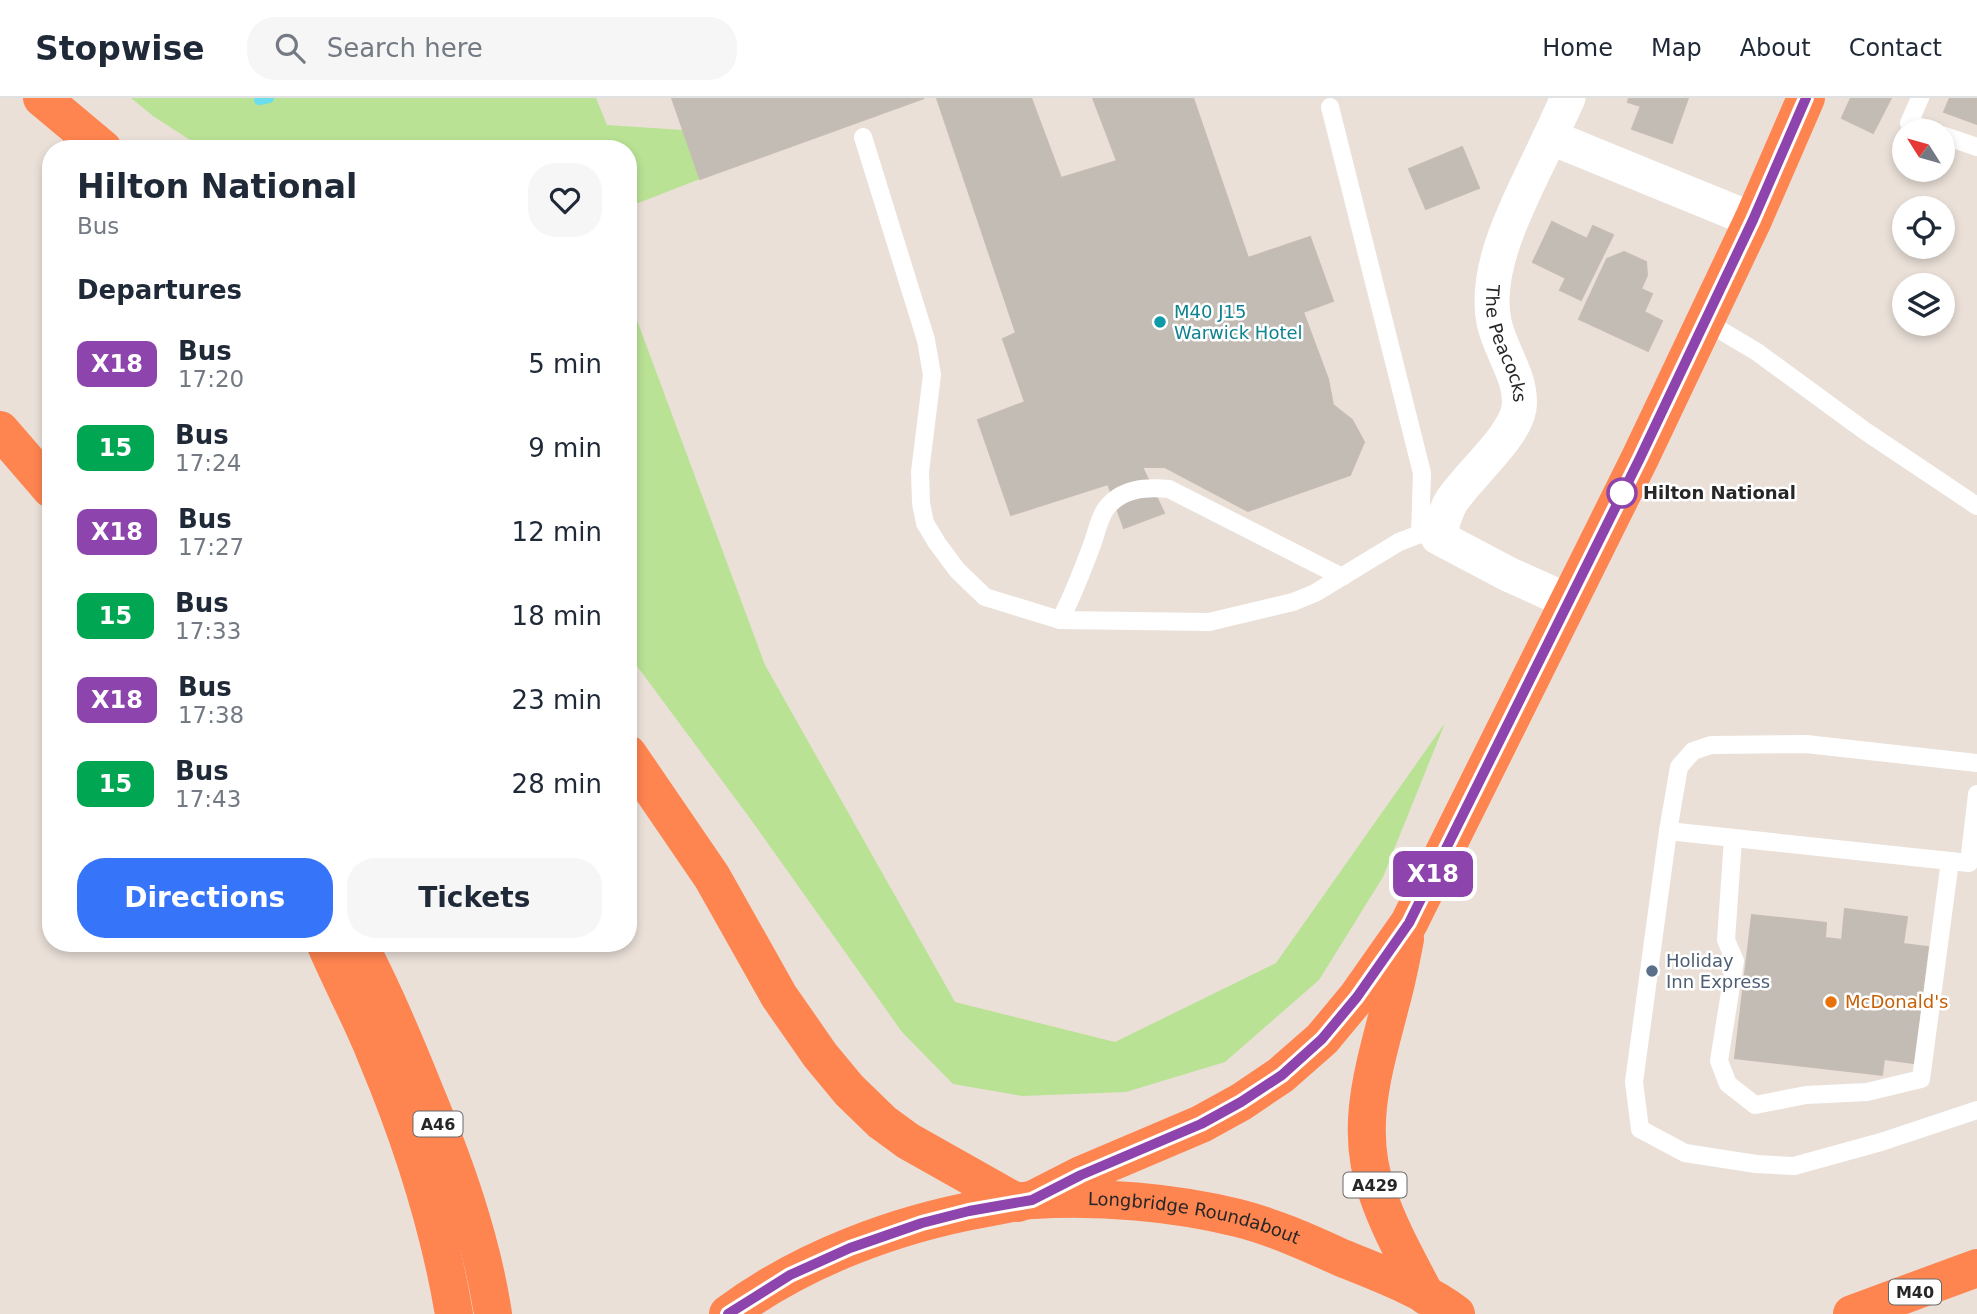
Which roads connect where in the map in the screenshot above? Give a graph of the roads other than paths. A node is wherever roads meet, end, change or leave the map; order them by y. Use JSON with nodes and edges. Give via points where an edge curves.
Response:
{"nodes":[{"id":1,"x":42,"y":98,"type":"edge"},
{"id":2,"x":1568,"y":98,"type":"edge"},
{"id":3,"x":1806,"y":98,"type":"edge"},
{"id":4,"x":1920,"y":98,"type":"edge"},
{"id":5,"x":1330,"y":107,"type":"dead end"},
{"id":6,"x":1911,"y":119,"type":"edge"},
{"id":7,"x":863,"y":137,"type":"dead end"},
{"id":8,"x":1550,"y":137,"type":"junction"},
{"id":9,"x":1955,"y":139,"type":"edge"},
{"id":10,"x":92,"y":140,"type":"edge"},
{"id":11,"x":1977,"y":147,"type":"edge"},
{"id":12,"x":1753,"y":220,"type":"junction"},
{"id":13,"x":1705,"y":321,"type":"junction"},
{"id":14,"x":0,"y":430,"type":"edge"},
{"id":15,"x":42,"y":479,"type":"edge"},
{"id":16,"x":1977,"y":506,"type":"edge"},
{"id":17,"x":1429,"y":536,"type":"junction"},
{"id":18,"x":1342,"y":577,"type":"junction"},
{"id":19,"x":1568,"y":601,"type":"junction"},
{"id":20,"x":1060,"y":620,"type":"junction"},
{"id":21,"x":1977,"y":763,"type":"edge"},
{"id":22,"x":637,"y":767,"type":"edge"},
{"id":23,"x":1977,"y":794,"type":"edge"},
{"id":24,"x":1668,"y":831,"type":"junction"},
{"id":25,"x":1733,"y":839,"type":"junction"},
{"id":26,"x":1950,"y":861,"type":"junction"},
{"id":27,"x":1409,"y":923,"type":"junction"},
{"id":28,"x":330,"y":952,"type":"edge"},
{"id":29,"x":362,"y":952,"type":"edge"},
{"id":30,"x":1977,"y":1110,"type":"edge"},
{"id":31,"x":1025,"y":1202,"type":"junction"},
{"id":32,"x":1977,"y":1268,"type":"edge"},
{"id":33,"x":1453,"y":1308,"type":"edge"},
{"id":34,"x":454,"y":1314,"type":"edge"},
{"id":35,"x":493,"y":1314,"type":"edge"},
{"id":36,"x":728,"y":1314,"type":"edge"},
{"id":37,"x":1852,"y":1314,"type":"edge"}],
"edges":[{"from":1,"to":10,"type":"highway"},
{"from":2,"to":8,"type":"street","name":"The Peacocks"},
{"from":3,"to":12,"type":"highway","number":"A429"},
{"from":4,"to":6,"type":"lane"},
{"from":5,"to":17,"type":"lane","via":[[1422,474]]},
{"from":7,"to":20,"type":"lane","via":[[926,340],[932,375],[920,472],[925,523],[957,570],[985,597]]},
{"from":8,"to":12,"type":"street"},
{"from":8,"to":17,"type":"street","name":"The Peacocks","via":[[1508,230],[1493,280],[1494,323],[1517,383],[1519,406],[1514,425]]},
{"from":9,"to":11,"type":"lane"},
{"from":12,"to":13,"type":"highway","number":"A429"},
{"from":13,"to":16,"type":"lane","via":[[1757,352]]},
{"from":13,"to":19,"type":"highway","number":"A429"},
{"from":14,"to":15,"type":"highway"},
{"from":17,"to":18,"type":"lane","via":[[1399,542]]},
{"from":17,"to":19,"type":"street"},
{"from":18,"to":20,"type":"lane","via":[[1293,602],[1209,622]]},
{"from":18,"to":20,"type":"lane","via":[[1169,489],[1134,489],[1105,510]]},
{"from":19,"to":27,"type":"highway","number":"A429"},
{"from":21,"to":24,"type":"lane","via":[[1806,744],[1711,745],[1693,751],[1679,767]]},
{"from":22,"to":31,"type":"highway","via":[[712,877],[779,996],[849,1090],[908,1141]]},
{"from":23,"to":26,"type":"lane","via":[[1969,863]]},
{"from":24,"to":25,"type":"lane"},
{"from":24,"to":30,"type":"lane","via":[[1634,1082],[1640,1129],[1685,1153],[1794,1166]]},
{"from":25,"to":26,"type":"lane"},
{"from":25,"to":26,"type":"lane","via":[[1726,940],[1735,961],[1719,1061],[1728,1084],[1755,1104],[1867,1091],[1921,1079]]},
{"from":27,"to":31,"type":"highway","number":"A429","via":[[1322,1039],[1282,1075],[1201,1124]]},
{"from":27,"to":33,"type":"highway","number":"A429","via":[[1374,1064],[1365,1120],[1369,1162],[1377,1194]]},
{"from":28,"to":34,"type":"highway","number":"A46","via":[[406,1132],[438,1232]]},
{"from":29,"to":35,"type":"highway","number":"A46","via":[[451,1158],[477,1238]]},
{"from":31,"to":33,"type":"highway","name":"Longbridge Roundabout","via":[[1106,1201],[1240,1218],[1302,1240]]},
{"from":31,"to":36,"type":"highway","name":"Longbridge Roundabout","via":[[911,1226],[850,1248],[790,1275]]},
{"from":32,"to":37,"type":"highway","number":"M40"}]}
